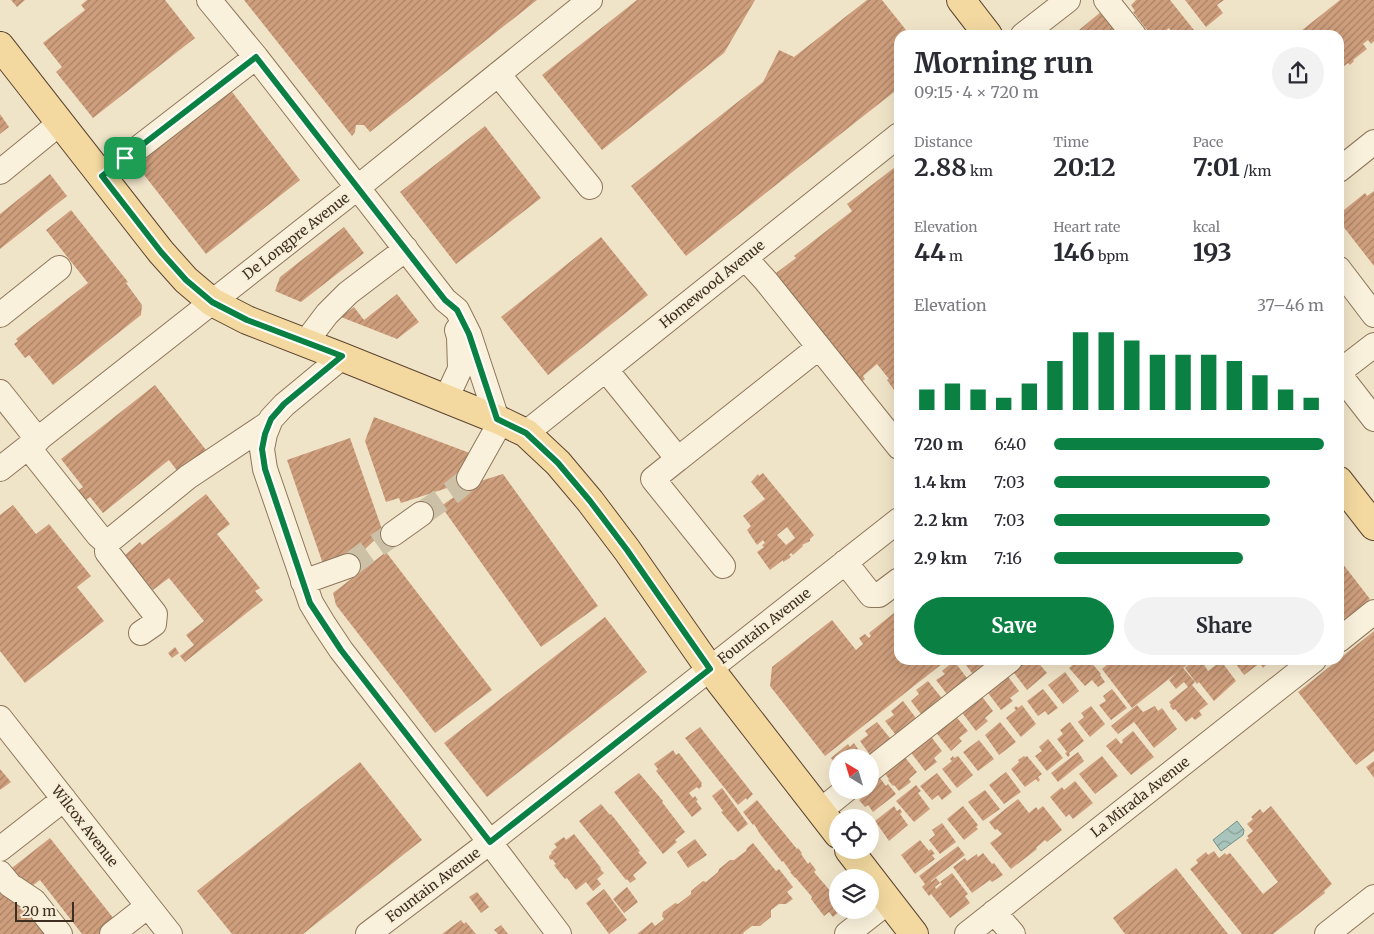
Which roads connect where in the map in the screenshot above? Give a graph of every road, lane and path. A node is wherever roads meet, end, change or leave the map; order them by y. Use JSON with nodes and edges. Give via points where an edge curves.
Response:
{"nodes":[{"id":1,"x":209,"y":0,"type":"edge"},
{"id":2,"x":590,"y":0,"type":"edge"},
{"id":3,"x":961,"y":0,"type":"edge"},
{"id":4,"x":1068,"y":0,"type":"edge"},
{"id":5,"x":1106,"y":0,"type":"edge"},
{"id":6,"x":984,"y":30,"type":"edge"},
{"id":7,"x":1030,"y":30,"type":"edge"},
{"id":8,"x":1130,"y":30,"type":"edge"},
{"id":9,"x":0,"y":46,"type":"edge"},
{"id":10,"x":256,"y":57,"type":"junction"},
{"id":11,"x":498,"y":74,"type":"junction"},
{"id":12,"x":60,"y":123,"type":"junction"},
{"id":13,"x":894,"y":139,"type":"edge"},
{"id":14,"x":1374,"y":142,"type":"edge"},
{"id":15,"x":1344,"y":166,"type":"edge"},
{"id":16,"x":0,"y":172,"type":"edge"},
{"id":17,"x":102,"y":176,"type":"junction"},
{"id":18,"x":590,"y":187,"type":"dead end"},
{"id":19,"x":357,"y":188,"type":"junction"},
{"id":20,"x":406,"y":250,"type":"junction"},
{"id":21,"x":745,"y":258,"type":"junction"},
{"id":22,"x":59,"y":268,"type":"dead end"},
{"id":23,"x":1344,"y":276,"type":"edge"},
{"id":24,"x":445,"y":300,"type":"junction"},
{"id":25,"x":212,"y":302,"type":"junction"},
{"id":26,"x":0,"y":315,"type":"edge"},
{"id":27,"x":1374,"y":315,"type":"edge"},
{"id":28,"x":305,"y":343,"type":"junction"},
{"id":29,"x":1374,"y":345,"type":"edge"},
{"id":30,"x":818,"y":348,"type":"junction"},
{"id":31,"x":342,"y":356,"type":"junction"},
{"id":32,"x":1344,"y":369,"type":"edge"},
{"id":33,"x":606,"y":370,"type":"junction"},
{"id":34,"x":1344,"y":380,"type":"edge"},
{"id":35,"x":0,"y":392,"type":"edge"},
{"id":36,"x":446,"y":399,"type":"junction"},
{"id":37,"x":1374,"y":419,"type":"edge"},
{"id":38,"x":499,"y":420,"type":"junction"},
{"id":39,"x":270,"y":424,"type":"junction"},
{"id":40,"x":526,"y":433,"type":"junction"},
{"id":41,"x":894,"y":441,"type":"edge"},
{"id":42,"x":33,"y":443,"type":"junction"},
{"id":43,"x":678,"y":459,"type":"junction"},
{"id":44,"x":0,"y":469,"type":"edge"},
{"id":45,"x":469,"y":478,"type":"tunnel mouth"},
{"id":46,"x":1344,"y":486,"type":"edge"},
{"id":47,"x":1370,"y":512,"type":"edge"},
{"id":48,"x":421,"y":514,"type":"tunnel mouth"},
{"id":49,"x":894,"y":524,"type":"edge"},
{"id":50,"x":393,"y":534,"type":"tunnel mouth"},
{"id":51,"x":107,"y":543,"type":"junction"},
{"id":52,"x":845,"y":562,"type":"junction"},
{"id":53,"x":348,"y":566,"type":"tunnel mouth"},
{"id":54,"x":723,"y":566,"type":"dead end"},
{"id":55,"x":303,"y":582,"type":"junction"},
{"id":56,"x":894,"y":584,"type":"edge"},
{"id":57,"x":1374,"y":612,"type":"edge"},
{"id":58,"x":142,"y":633,"type":"dead end"},
{"id":59,"x":1344,"y":636,"type":"edge"},
{"id":60,"x":1004,"y":665,"type":"edge"},
{"id":61,"x":1308,"y":665,"type":"edge"},
{"id":62,"x":710,"y":669,"type":"junction"},
{"id":63,"x":0,"y":718,"type":"edge"},
{"id":64,"x":879,"y":763,"type":"edge"},
{"id":65,"x":64,"y":799,"type":"junction"},
{"id":66,"x":835,"y":799,"type":"edge"},
{"id":67,"x":820,"y":811,"type":"junction"},
{"id":68,"x":829,"y":822,"type":"edge"},
{"id":69,"x":490,"y":842,"type":"junction"},
{"id":70,"x":0,"y":849,"type":"edge"},
{"id":71,"x":857,"y":859,"type":"edge"},
{"id":72,"x":0,"y":873,"type":"edge"},
{"id":73,"x":1374,"y":897,"type":"edge"},
{"id":74,"x":889,"y":901,"type":"junction"},
{"id":75,"x":148,"y":906,"type":"junction"},
{"id":76,"x":994,"y":912,"type":"junction"},
{"id":77,"x":60,"y":934,"type":"edge"},
{"id":78,"x":112,"y":934,"type":"edge"},
{"id":79,"x":170,"y":934,"type":"edge"},
{"id":80,"x":368,"y":934,"type":"edge"},
{"id":81,"x":559,"y":934,"type":"edge"},
{"id":82,"x":847,"y":934,"type":"edge"},
{"id":83,"x":914,"y":934,"type":"edge"},
{"id":84,"x":967,"y":934,"type":"edge"},
{"id":85,"x":1014,"y":934,"type":"edge"},
{"id":86,"x":1326,"y":934,"type":"edge"}],
"edges":[{"from":1,"to":10,"type":"street"},
{"from":2,"to":11,"type":"street","name":"De Longpre Avenue"},
{"from":3,"to":6,"type":"main road"},
{"from":4,"to":7,"type":"street"},
{"from":5,"to":8,"type":"street"},
{"from":9,"to":12,"type":"main road"},
{"from":10,"to":17,"type":"street"},
{"from":10,"to":19,"type":"street"},
{"from":11,"to":18,"type":"street"},
{"from":11,"to":19,"type":"street","name":"De Longpre Avenue"},
{"from":12,"to":16,"type":"street"},
{"from":12,"to":17,"type":"main road"},
{"from":13,"to":21,"type":"street","name":"Homewood Avenue"},
{"from":14,"to":15,"type":"street"},
{"from":17,"to":25,"type":"main road","via":[[161,252]]},
{"from":19,"to":20,"type":"street"},
{"from":19,"to":25,"type":"street","name":"De Longpre Avenue"},
{"from":20,"to":24,"type":"street"},
{"from":20,"to":28,"type":"street","via":[[348,293]]},
{"from":21,"to":30,"type":"street"},
{"from":21,"to":33,"type":"street","name":"Homewood Avenue"},
{"from":22,"to":26,"type":"street"},
{"from":23,"to":27,"type":"street"},
{"from":24,"to":36,"type":"street","via":[[459,337],[460,369]]},
{"from":24,"to":38,"type":"street","via":[[457,310],[469,334]]},
{"from":25,"to":28,"type":"main road"},
{"from":25,"to":42,"type":"street","name":"De Longpre Avenue"},
{"from":28,"to":31,"type":"main road"},
{"from":29,"to":32,"type":"street"},
{"from":30,"to":41,"type":"street"},
{"from":30,"to":43,"type":"street"},
{"from":31,"to":36,"type":"main road"},
{"from":31,"to":39,"type":"street","via":[[284,404]]},
{"from":33,"to":40,"type":"street","name":"Homewood Avenue"},
{"from":33,"to":43,"type":"street"},
{"from":34,"to":37,"type":"street"},
{"from":35,"to":42,"type":"street"},
{"from":36,"to":38,"type":"main road"},
{"from":38,"to":40,"type":"main road"},
{"from":38,"to":45,"type":"street"},
{"from":39,"to":51,"type":"street","via":[[188,477]]},
{"from":39,"to":55,"type":"street","via":[[262,449],[265,469]]},
{"from":40,"to":62,"type":"main road","via":[[558,463],[590,501]]},
{"from":42,"to":44,"type":"street","name":"De Longpre Avenue"},
{"from":42,"to":51,"type":"street"},
{"from":43,"to":54,"type":"street","via":[[653,479]]},
{"from":46,"to":47,"type":"main road"},
{"from":48,"to":50,"type":"street"},
{"from":49,"to":52,"type":"street","name":"Fountain Avenue"},
{"from":51,"to":58,"type":"street","via":[[107,552],[155,614],[154,624]]},
{"from":52,"to":56,"type":"street","via":[[871,595],[879,595]]},
{"from":52,"to":62,"type":"street","name":"Fountain Avenue"},
{"from":53,"to":55,"type":"street"},
{"from":55,"to":69,"type":"street","via":[[310,603],[341,650]]},
{"from":57,"to":59,"type":"street"},
{"from":60,"to":64,"type":"street"},
{"from":61,"to":76,"type":"street","name":"La Mirada Avenue"},
{"from":62,"to":67,"type":"main road"},
{"from":62,"to":69,"type":"street","name":"Fountain Avenue"},
{"from":63,"to":65,"type":"street","name":"Wilcox Avenue"},
{"from":65,"to":70,"type":"street"},
{"from":65,"to":75,"type":"street","name":"Wilcox Avenue"},
{"from":66,"to":67,"type":"street"},
{"from":67,"to":68,"type":"main road"},
{"from":69,"to":80,"type":"street","name":"Fountain Avenue"},
{"from":69,"to":81,"type":"street"},
{"from":71,"to":74,"type":"main road"},
{"from":72,"to":77,"type":"street","via":[[10,885],[34,901]]},
{"from":73,"to":86,"type":"street"},
{"from":74,"to":82,"type":"street"},
{"from":74,"to":83,"type":"main road"},
{"from":75,"to":78,"type":"street"},
{"from":75,"to":79,"type":"street","name":"Wilcox Avenue"},
{"from":76,"to":84,"type":"street","name":"La Mirada Avenue"},
{"from":76,"to":85,"type":"street"}]}
